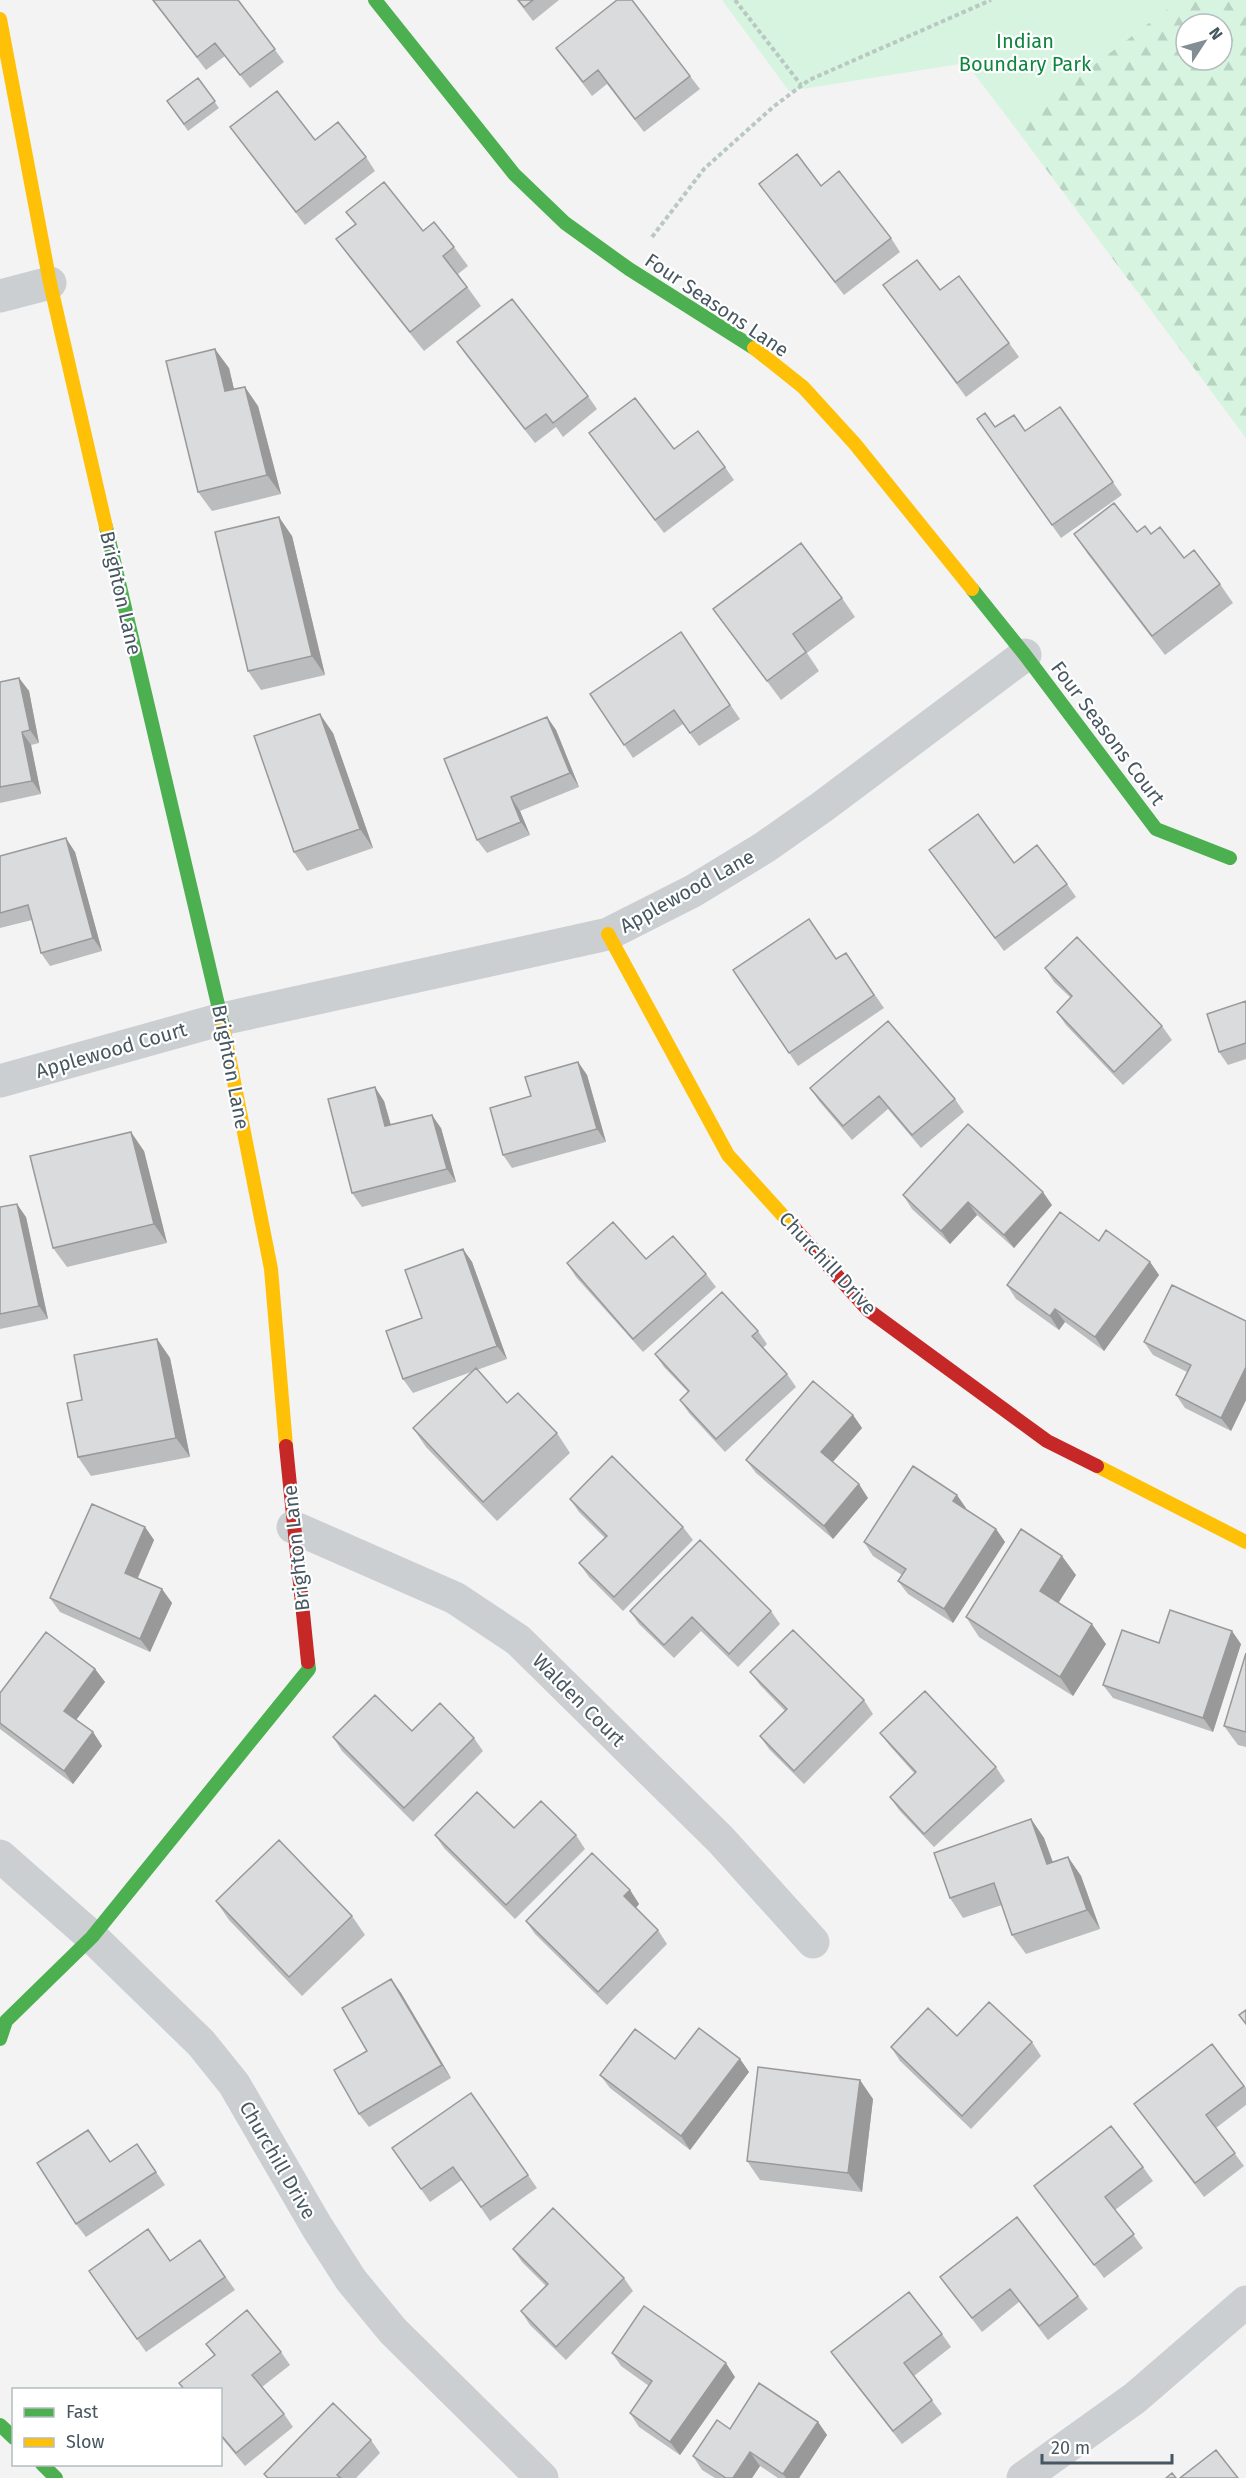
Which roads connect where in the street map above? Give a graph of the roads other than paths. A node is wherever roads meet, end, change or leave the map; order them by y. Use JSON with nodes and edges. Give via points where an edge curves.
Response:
{"nodes":[{"id":1,"x":375,"y":0,"type":"edge"},
{"id":2,"x":0,"y":18,"type":"edge"},
{"id":3,"x":50,"y":283,"type":"junction"},
{"id":4,"x":0,"y":297,"type":"edge"},
{"id":5,"x":1025,"y":655,"type":"junction"},
{"id":6,"x":1230,"y":858,"type":"dead end"},
{"id":7,"x":608,"y":934,"type":"junction"},
{"id":8,"x":222,"y":1019,"type":"junction"},
{"id":9,"x":0,"y":1081,"type":"edge"},
{"id":10,"x":293,"y":1527,"type":"junction"},
{"id":11,"x":1246,"y":1542,"type":"edge"},
{"id":12,"x":0,"y":1856,"type":"edge"},
{"id":13,"x":92,"y":1937,"type":"junction"},
{"id":14,"x":813,"y":1942,"type":"dead end"},
{"id":15,"x":2,"y":2028,"type":"edge"},
{"id":16,"x":1246,"y":2302,"type":"edge"},
{"id":17,"x":0,"y":2425,"type":"edge"},
{"id":18,"x":12,"y":2436,"type":"edge"},
{"id":19,"x":44,"y":2466,"type":"edge"},
{"id":20,"x":56,"y":2478,"type":"edge"},
{"id":21,"x":542,"y":2478,"type":"edge"},
{"id":22,"x":1023,"y":2478,"type":"edge"}],
"edges":[{"from":1,"to":5,"type":"street","name":"Four Seasons Lane","via":[[514,174],[566,223],[629,269],[753,348],[803,387],[855,444]]},
{"from":2,"to":3,"type":"street","name":"Brighton Lane"},
{"from":3,"to":4,"type":"street"},
{"from":3,"to":8,"type":"street","name":"Brighton Lane"},
{"from":5,"to":6,"type":"street","name":"Four Seasons Court","via":[[1156,830]]},
{"from":5,"to":7,"type":"street","name":"Applewood Lane","via":[[765,847],[693,891]]},
{"from":7,"to":8,"type":"street","name":"Applewood Lane"},
{"from":7,"to":11,"type":"street","name":"Churchill Drive","via":[[728,1155],[868,1310],[1047,1442]]},
{"from":8,"to":9,"type":"street","name":"Applewood Court"},
{"from":8,"to":10,"type":"street","name":"Brighton Lane","via":[[271,1269]]},
{"from":10,"to":13,"type":"street","name":"Brighton Lane","via":[[309,1669]]},
{"from":10,"to":14,"type":"street","name":"Walden Court","via":[[455,1598],[518,1640],[721,1840]]},
{"from":12,"to":13,"type":"street","name":"Churchill Drive"},
{"from":13,"to":15,"type":"street","name":"Brighton Lane"},
{"from":13,"to":21,"type":"street","name":"Churchill Drive","via":[[201,2043],[234,2084],[345,2271],[393,2331]]},
{"from":16,"to":22,"type":"street","via":[[1136,2398]]},
{"from":17,"to":18,"type":"street"},
{"from":19,"to":20,"type":"street"}]}
